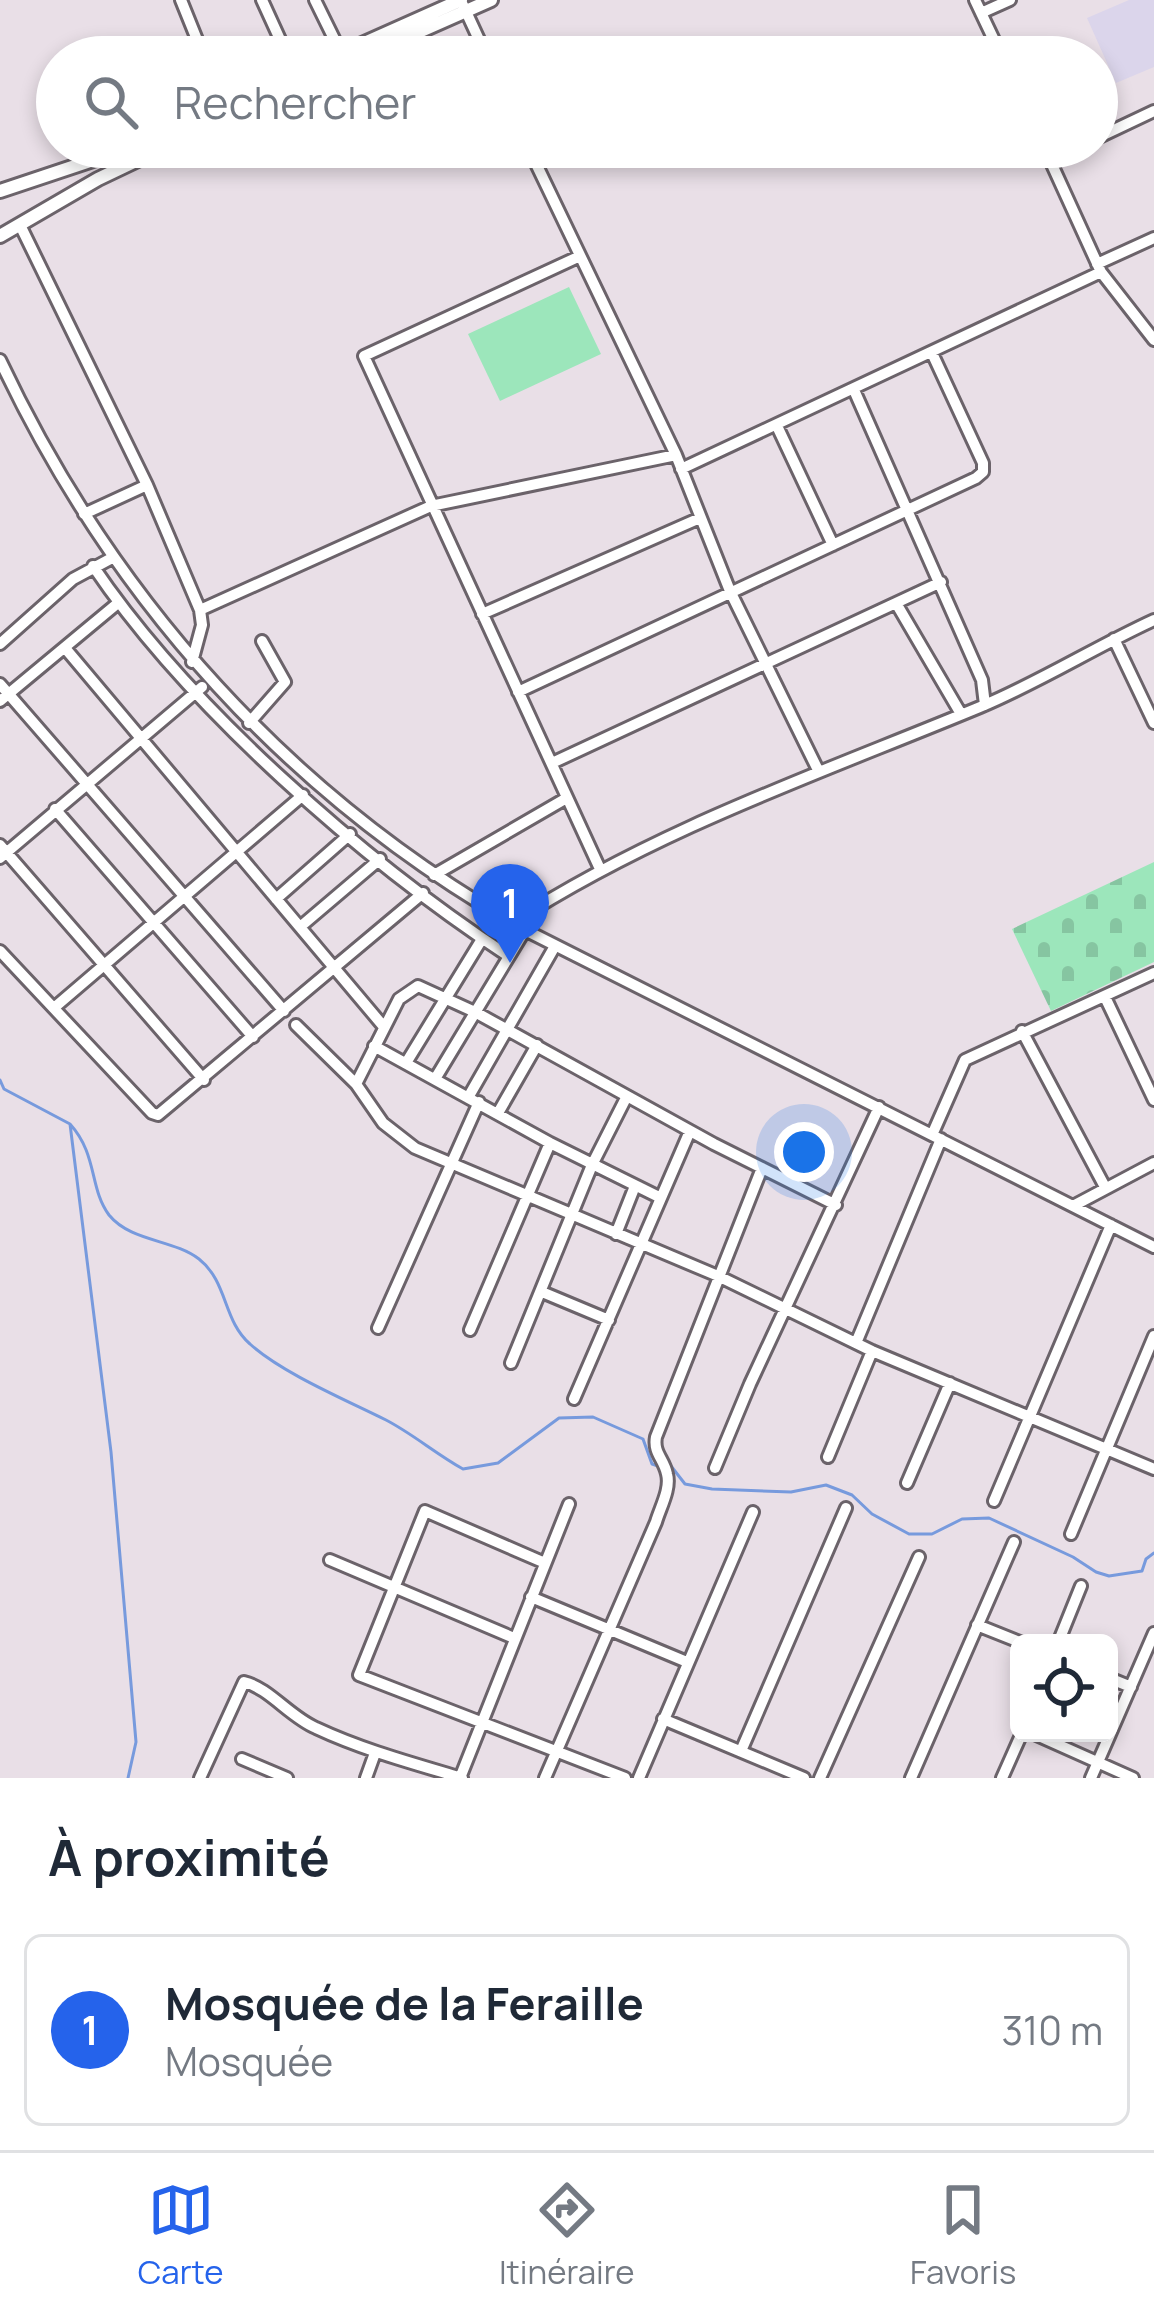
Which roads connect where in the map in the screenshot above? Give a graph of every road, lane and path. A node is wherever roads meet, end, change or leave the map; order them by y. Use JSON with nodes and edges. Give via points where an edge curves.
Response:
{"nodes":[{"id":1,"x":181,"y":0,"type":"edge"},
{"id":2,"x":262,"y":0,"type":"edge"},
{"id":3,"x":316,"y":0,"type":"edge"},
{"id":4,"x":491,"y":0,"type":"edge"},
{"id":5,"x":975,"y":0,"type":"edge"},
{"id":6,"x":1010,"y":0,"type":"edge"},
{"id":7,"x":462,"y":4,"type":"edge"},
{"id":8,"x":981,"y":14,"type":"junction"},
{"id":9,"x":196,"y":36,"type":"edge"},
{"id":10,"x":278,"y":36,"type":"edge"},
{"id":11,"x":331,"y":36,"type":"edge"},
{"id":12,"x":386,"y":36,"type":"edge"},
{"id":13,"x":402,"y":36,"type":"edge"},
{"id":14,"x":477,"y":36,"type":"edge"},
{"id":15,"x":991,"y":36,"type":"edge"},
{"id":16,"x":1154,"y":110,"type":"edge"},
{"id":17,"x":1118,"y":127,"type":"edge"},
{"id":18,"x":69,"y":168,"type":"edge"},
{"id":19,"x":121,"y":168,"type":"edge"},
{"id":20,"x":538,"y":168,"type":"edge"},
{"id":21,"x":1054,"y":168,"type":"edge"},
{"id":22,"x":0,"y":191,"type":"edge"},
{"id":23,"x":20,"y":225,"type":"junction"},
{"id":24,"x":0,"y":236,"type":"edge"},
{"id":25,"x":1154,"y":238,"type":"edge"},
{"id":26,"x":578,"y":257,"type":"junction"},
{"id":27,"x":1099,"y":268,"type":"junction"},
{"id":28,"x":1154,"y":340,"type":"edge"},
{"id":29,"x":932,"y":352,"type":"junction"},
{"id":30,"x":0,"y":360,"type":"edge"},
{"id":31,"x":854,"y":390,"type":"junction"},
{"id":32,"x":777,"y":426,"type":"junction"},
{"id":33,"x":676,"y":455,"type":"junction"},
{"id":34,"x":680,"y":469,"type":"junction"},
{"id":35,"x":147,"y":485,"type":"junction"},
{"id":36,"x":430,"y":506,"type":"junction"},
{"id":37,"x":909,"y":511,"type":"junction"},
{"id":38,"x":84,"y":514,"type":"junction"},
{"id":39,"x":700,"y":518,"type":"junction"},
{"id":40,"x":833,"y":544,"type":"junction"},
{"id":41,"x":112,"y":559,"type":"junction"},
{"id":42,"x":93,"y":566,"type":"junction"},
{"id":43,"x":941,"y":582,"type":"junction"},
{"id":44,"x":730,"y":591,"type":"junction"},
{"id":45,"x":118,"y":602,"type":"junction"},
{"id":46,"x":896,"y":603,"type":"junction"},
{"id":47,"x":200,"y":610,"type":"junction"},
{"id":48,"x":482,"y":614,"type":"junction"},
{"id":49,"x":1154,"y":620,"type":"edge"},
{"id":50,"x":1114,"y":638,"type":"junction"},
{"id":51,"x":262,"y":640,"type":"dead end"},
{"id":52,"x":0,"y":644,"type":"edge"},
{"id":53,"x":65,"y":648,"type":"junction"},
{"id":54,"x":192,"y":662,"type":"junction"},
{"id":55,"x":768,"y":663,"type":"junction"},
{"id":56,"x":209,"y":681,"type":"junction"},
{"id":57,"x":197,"y":692,"type":"junction"},
{"id":58,"x":518,"y":692,"type":"junction"},
{"id":59,"x":3,"y":693,"type":"edge"},
{"id":60,"x":985,"y":705,"type":"junction"},
{"id":61,"x":961,"y":714,"type":"junction"},
{"id":62,"x":249,"y":723,"type":"junction"},
{"id":63,"x":1154,"y":723,"type":"edge"},
{"id":64,"x":140,"y":737,"type":"junction"},
{"id":65,"x":552,"y":763,"type":"junction"},
{"id":66,"x":818,"y":770,"type":"junction"},
{"id":67,"x":86,"y":783,"type":"junction"},
{"id":68,"x":314,"y":784,"type":"junction"},
{"id":69,"x":302,"y":796,"type":"junction"},
{"id":70,"x":565,"y":799,"type":"junction"},
{"id":71,"x":55,"y":809,"type":"junction"},
{"id":72,"x":350,"y":834,"type":"junction"},
{"id":73,"x":2,"y":852,"type":"edge"},
{"id":74,"x":237,"y":853,"type":"junction"},
{"id":75,"x":380,"y":859,"type":"junction"},
{"id":76,"x":600,"y":868,"type":"junction"},
{"id":77,"x":434,"y":875,"type":"junction"},
{"id":78,"x":423,"y":893,"type":"junction"},
{"id":79,"x":185,"y":897,"type":"junction"},
{"id":80,"x":276,"y":899,"type":"junction"},
{"id":81,"x":155,"y":923,"type":"junction"},
{"id":82,"x":512,"y":923,"type":"junction"},
{"id":83,"x":300,"y":927,"type":"junction"},
{"id":84,"x":525,"y":930,"type":"junction"},
{"id":85,"x":482,"y":939,"type":"junction"},
{"id":86,"x":555,"y":946,"type":"junction"},
{"id":87,"x":0,"y":951,"type":"edge"},
{"id":88,"x":507,"y":956,"type":"junction"},
{"id":89,"x":105,"y":966,"type":"junction"},
{"id":90,"x":335,"y":967,"type":"junction"},
{"id":91,"x":1154,"y":973,"type":"edge"},
{"id":92,"x":446,"y":997,"type":"junction"},
{"id":93,"x":1105,"y":997,"type":"junction"},
{"id":94,"x":55,"y":1006,"type":"junction"},
{"id":95,"x":284,"y":1011,"type":"junction"},
{"id":96,"x":475,"y":1012,"type":"junction"},
{"id":97,"x":296,"y":1025,"type":"dead end"},
{"id":98,"x":384,"y":1027,"type":"junction"},
{"id":99,"x":507,"y":1029,"type":"junction"},
{"id":100,"x":1022,"y":1031,"type":"junction"},
{"id":101,"x":254,"y":1037,"type":"junction"},
{"id":102,"x":537,"y":1045,"type":"junction"},
{"id":103,"x":374,"y":1046,"type":"junction"},
{"id":104,"x":406,"y":1063,"type":"junction"},
{"id":105,"x":1154,"y":1067,"type":"edge"},
{"id":106,"x":1140,"y":1074,"type":"junction"},
{"id":107,"x":435,"y":1078,"type":"junction"},
{"id":108,"x":204,"y":1080,"type":"junction"},
{"id":109,"x":356,"y":1084,"type":"junction"},
{"id":110,"x":627,"y":1096,"type":"junction"},
{"id":111,"x":474,"y":1099,"type":"junction"},
{"id":112,"x":1154,"y":1100,"type":"edge"},
{"id":113,"x":879,"y":1107,"type":"junction"},
{"id":114,"x":498,"y":1113,"type":"junction"},
{"id":115,"x":690,"y":1131,"type":"junction"},
{"id":116,"x":936,"y":1137,"type":"junction"},
{"id":117,"x":550,"y":1143,"type":"junction"},
{"id":118,"x":1154,"y":1162,"type":"edge"},
{"id":119,"x":452,"y":1165,"type":"junction"},
{"id":120,"x":592,"y":1165,"type":"junction"},
{"id":121,"x":762,"y":1168,"type":"junction"},
{"id":122,"x":635,"y":1186,"type":"junction"},
{"id":123,"x":1105,"y":1187,"type":"junction"},
{"id":124,"x":526,"y":1196,"type":"junction"},
{"id":125,"x":661,"y":1198,"type":"junction"},
{"id":126,"x":836,"y":1205,"type":"junction"},
{"id":127,"x":1072,"y":1206,"type":"junction"},
{"id":128,"x":571,"y":1214,"type":"junction"},
{"id":129,"x":1111,"y":1225,"type":"junction"},
{"id":130,"x":616,"y":1234,"type":"junction"},
{"id":131,"x":642,"y":1244,"type":"junction"},
{"id":132,"x":1154,"y":1246,"type":"edge"},
{"id":133,"x":718,"y":1276,"type":"junction"},
{"id":134,"x":542,"y":1292,"type":"junction"},
{"id":135,"x":787,"y":1310,"type":"junction"},
{"id":136,"x":609,"y":1320,"type":"junction"},
{"id":137,"x":378,"y":1328,"type":"dead end"},
{"id":138,"x":470,"y":1330,"type":"dead end"},
{"id":139,"x":1154,"y":1336,"type":"edge"},
{"id":140,"x":856,"y":1343,"type":"junction"},
{"id":141,"x":872,"y":1351,"type":"junction"},
{"id":142,"x":511,"y":1363,"type":"dead end"},
{"id":143,"x":950,"y":1383,"type":"junction"},
{"id":144,"x":574,"y":1399,"type":"dead end"},
{"id":145,"x":1030,"y":1416,"type":"junction"},
{"id":146,"x":1106,"y":1448,"type":"junction"},
{"id":147,"x":828,"y":1457,"type":"dead end"},
{"id":148,"x":715,"y":1468,"type":"dead end"},
{"id":149,"x":1154,"y":1469,"type":"edge"},
{"id":150,"x":908,"y":1483,"type":"dead end"},
{"id":151,"x":994,"y":1501,"type":"dead end"},
{"id":152,"x":569,"y":1504,"type":"dead end"},
{"id":153,"x":846,"y":1508,"type":"dead end"},
{"id":154,"x":753,"y":1512,"type":"dead end"},
{"id":155,"x":1071,"y":1534,"type":"dead end"},
{"id":156,"x":1014,"y":1542,"type":"dead end"},
{"id":157,"x":919,"y":1557,"type":"dead end"},
{"id":158,"x":330,"y":1559,"type":"dead end"},
{"id":159,"x":544,"y":1563,"type":"junction"},
{"id":160,"x":394,"y":1586,"type":"junction"},
{"id":161,"x":1081,"y":1586,"type":"dead end"},
{"id":162,"x":531,"y":1597,"type":"junction"},
{"id":163,"x":977,"y":1625,"type":"junction"},
{"id":164,"x":609,"y":1630,"type":"junction"},
{"id":165,"x":1154,"y":1633,"type":"edge"},
{"id":166,"x":1062,"y":1634,"type":"edge"},
{"id":167,"x":514,"y":1638,"type":"junction"},
{"id":168,"x":1010,"y":1638,"type":"edge"},
{"id":169,"x":687,"y":1662,"type":"junction"},
{"id":170,"x":1118,"y":1682,"type":"edge"},
{"id":171,"x":1131,"y":1687,"type":"junction"},
{"id":172,"x":663,"y":1719,"type":"junction"},
{"id":173,"x":481,"y":1721,"type":"junction"},
{"id":174,"x":1018,"y":1742,"type":"edge"},
{"id":175,"x":1052,"y":1742,"type":"edge"},
{"id":176,"x":558,"y":1750,"type":"junction"},
{"id":177,"x":741,"y":1751,"type":"junction"},
{"id":178,"x":375,"y":1753,"type":"junction"},
{"id":179,"x":242,"y":1759,"type":"dead end"},
{"id":180,"x":1097,"y":1763,"type":"junction"},
{"id":181,"x":200,"y":1778,"type":"edge"},
{"id":182,"x":286,"y":1778,"type":"edge"},
{"id":183,"x":366,"y":1778,"type":"edge"},
{"id":184,"x":460,"y":1778,"type":"edge"},
{"id":185,"x":545,"y":1778,"type":"edge"},
{"id":186,"x":625,"y":1778,"type":"edge"},
{"id":187,"x":639,"y":1778,"type":"edge"},
{"id":188,"x":804,"y":1778,"type":"edge"},
{"id":189,"x":820,"y":1778,"type":"edge"},
{"id":190,"x":911,"y":1778,"type":"edge"},
{"id":191,"x":1002,"y":1778,"type":"edge"},
{"id":192,"x":1091,"y":1778,"type":"edge"},
{"id":193,"x":1132,"y":1778,"type":"edge"}],
"edges":[{"from":1,"to":9,"type":"street"},
{"from":2,"to":10,"type":"street"},
{"from":3,"to":11,"type":"street"},
{"from":4,"to":7,"type":"main road"},
{"from":5,"to":8,"type":"street"},
{"from":6,"to":8,"type":"street"},
{"from":7,"to":12,"type":"main road"},
{"from":7,"to":13,"type":"main road"},
{"from":7,"to":14,"type":"street"},
{"from":8,"to":15,"type":"street"},
{"from":16,"to":17,"type":"street"},
{"from":18,"to":22,"type":"main road"},
{"from":19,"to":23,"type":"main road"},
{"from":20,"to":26,"type":"street"},
{"from":21,"to":27,"type":"street"},
{"from":23,"to":24,"type":"main road"},
{"from":23,"to":35,"type":"street"},
{"from":25,"to":27,"type":"street"},
{"from":26,"to":33,"type":"street"},
{"from":26,"to":36,"type":"street","via":[[364,356]]},
{"from":27,"to":28,"type":"street"},
{"from":27,"to":29,"type":"street"},
{"from":29,"to":31,"type":"street"},
{"from":29,"to":37,"type":"street","via":[[983,472]]},
{"from":30,"to":38,"type":"street"},
{"from":31,"to":32,"type":"street"},
{"from":31,"to":37,"type":"street"},
{"from":32,"to":34,"type":"street"},
{"from":32,"to":40,"type":"street"},
{"from":33,"to":34,"type":"street"},
{"from":33,"to":36,"type":"street"},
{"from":34,"to":39,"type":"street"},
{"from":35,"to":38,"type":"street"},
{"from":35,"to":47,"type":"street"},
{"from":36,"to":47,"type":"street"},
{"from":36,"to":48,"type":"street"},
{"from":37,"to":40,"type":"street"},
{"from":37,"to":43,"type":"street"},
{"from":38,"to":41,"type":"street"},
{"from":39,"to":44,"type":"street"},
{"from":39,"to":48,"type":"street"},
{"from":40,"to":44,"type":"street"},
{"from":41,"to":42,"type":"street"},
{"from":41,"to":54,"type":"street"},
{"from":42,"to":45,"type":"street"},
{"from":42,"to":52,"type":"street"},
{"from":43,"to":46,"type":"street"},
{"from":43,"to":60,"type":"street"},
{"from":44,"to":55,"type":"street"},
{"from":44,"to":58,"type":"street"},
{"from":45,"to":53,"type":"street"},
{"from":45,"to":57,"type":"street"},
{"from":46,"to":55,"type":"street"},
{"from":46,"to":61,"type":"street"},
{"from":47,"to":54,"type":"street"},
{"from":48,"to":58,"type":"street"},
{"from":49,"to":50,"type":"street"},
{"from":50,"to":60,"type":"street"},
{"from":50,"to":63,"type":"street"},
{"from":51,"to":62,"type":"street","via":[[285,682]]},
{"from":53,"to":59,"type":"street"},
{"from":53,"to":64,"type":"street"},
{"from":54,"to":56,"type":"street"},
{"from":55,"to":65,"type":"street"},
{"from":55,"to":66,"type":"street"},
{"from":56,"to":57,"type":"street"},
{"from":56,"to":62,"type":"street"},
{"from":57,"to":64,"type":"street"},
{"from":57,"to":69,"type":"street"},
{"from":58,"to":65,"type":"street"},
{"from":59,"to":67,"type":"street"},
{"from":60,"to":61,"type":"street"},
{"from":61,"to":66,"type":"street"},
{"from":62,"to":68,"type":"street"},
{"from":64,"to":67,"type":"street"},
{"from":64,"to":74,"type":"street"},
{"from":65,"to":70,"type":"street"},
{"from":66,"to":76,"type":"street"},
{"from":67,"to":71,"type":"street"},
{"from":67,"to":79,"type":"street"},
{"from":68,"to":69,"type":"street"},
{"from":68,"to":77,"type":"street"},
{"from":69,"to":72,"type":"street"},
{"from":69,"to":74,"type":"street"},
{"from":70,"to":76,"type":"street"},
{"from":70,"to":77,"type":"street"},
{"from":71,"to":73,"type":"street"},
{"from":71,"to":81,"type":"street"},
{"from":72,"to":75,"type":"street"},
{"from":72,"to":80,"type":"street"},
{"from":73,"to":89,"type":"street"},
{"from":74,"to":79,"type":"street"},
{"from":74,"to":80,"type":"street"},
{"from":75,"to":78,"type":"street"},
{"from":75,"to":83,"type":"street"},
{"from":76,"to":82,"type":"street"},
{"from":77,"to":82,"type":"street"},
{"from":78,"to":85,"type":"street"},
{"from":78,"to":90,"type":"street"},
{"from":79,"to":81,"type":"street"},
{"from":79,"to":95,"type":"street"},
{"from":80,"to":83,"type":"street"},
{"from":81,"to":89,"type":"street"},
{"from":81,"to":101,"type":"street"},
{"from":82,"to":84,"type":"street"},
{"from":83,"to":90,"type":"street"},
{"from":84,"to":86,"type":"street"},
{"from":84,"to":88,"type":"street"},
{"from":85,"to":88,"type":"street"},
{"from":85,"to":92,"type":"street"},
{"from":86,"to":99,"type":"street"},
{"from":86,"to":113,"type":"street"},
{"from":87,"to":94,"type":"street"},
{"from":88,"to":96,"type":"street"},
{"from":89,"to":94,"type":"street"},
{"from":89,"to":108,"type":"street"},
{"from":90,"to":95,"type":"street"},
{"from":90,"to":98,"type":"street"},
{"from":91,"to":93,"type":"street"},
{"from":92,"to":96,"type":"street"},
{"from":92,"to":98,"type":"street","via":[[411,988]]},
{"from":92,"to":104,"type":"street"},
{"from":93,"to":100,"type":"street"},
{"from":93,"to":106,"type":"street"},
{"from":94,"to":108,"type":"street","via":[[152,1113],[165,1113]]},
{"from":95,"to":101,"type":"street"},
{"from":96,"to":99,"type":"street"},
{"from":96,"to":107,"type":"street"},
{"from":97,"to":109,"type":"street"},
{"from":98,"to":103,"type":"street"},
{"from":99,"to":102,"type":"street"},
{"from":99,"to":111,"type":"street"},
{"from":100,"to":116,"type":"street","via":[[965,1060]]},
{"from":100,"to":123,"type":"street"},
{"from":101,"to":108,"type":"street"},
{"from":102,"to":110,"type":"street"},
{"from":102,"to":114,"type":"street"},
{"from":103,"to":104,"type":"street"},
{"from":103,"to":109,"type":"street"},
{"from":104,"to":107,"type":"street"},
{"from":105,"to":106,"type":"street"},
{"from":106,"to":112,"type":"street"},
{"from":107,"to":111,"type":"street"},
{"from":109,"to":119,"type":"street","via":[[383,1124]]},
{"from":110,"to":115,"type":"street"},
{"from":110,"to":120,"type":"street"},
{"from":111,"to":114,"type":"street"},
{"from":111,"to":119,"type":"street"},
{"from":113,"to":116,"type":"street"},
{"from":113,"to":126,"type":"street"},
{"from":114,"to":117,"type":"street"},
{"from":115,"to":121,"type":"street"},
{"from":115,"to":125,"type":"street"},
{"from":116,"to":127,"type":"street"},
{"from":116,"to":140,"type":"street"},
{"from":117,"to":120,"type":"street"},
{"from":117,"to":124,"type":"street"},
{"from":118,"to":123,"type":"street"},
{"from":119,"to":124,"type":"street"},
{"from":119,"to":137,"type":"street"},
{"from":120,"to":122,"type":"street"},
{"from":120,"to":128,"type":"street"},
{"from":121,"to":126,"type":"street"},
{"from":121,"to":133,"type":"street"},
{"from":122,"to":125,"type":"street"},
{"from":122,"to":130,"type":"street"},
{"from":123,"to":127,"type":"street"},
{"from":124,"to":128,"type":"street"},
{"from":124,"to":138,"type":"street"},
{"from":125,"to":131,"type":"street"},
{"from":126,"to":135,"type":"street"},
{"from":127,"to":129,"type":"street"},
{"from":128,"to":130,"type":"street"},
{"from":128,"to":134,"type":"street"},
{"from":129,"to":132,"type":"street"},
{"from":129,"to":145,"type":"street"},
{"from":130,"to":131,"type":"street"},
{"from":131,"to":133,"type":"street"},
{"from":131,"to":136,"type":"street"},
{"from":133,"to":135,"type":"street"},
{"from":133,"to":164,"type":"street","via":[[654,1444],[668,1483],[656,1522]]},
{"from":134,"to":136,"type":"street"},
{"from":134,"to":142,"type":"street"},
{"from":135,"to":140,"type":"street"},
{"from":135,"to":148,"type":"street"},
{"from":136,"to":144,"type":"street"},
{"from":139,"to":146,"type":"street"},
{"from":140,"to":141,"type":"street"},
{"from":141,"to":143,"type":"street"},
{"from":141,"to":147,"type":"street"},
{"from":143,"to":145,"type":"street"},
{"from":143,"to":150,"type":"street"},
{"from":145,"to":146,"type":"street"},
{"from":145,"to":151,"type":"street"},
{"from":146,"to":149,"type":"street"},
{"from":146,"to":155,"type":"street"},
{"from":152,"to":159,"type":"street"},
{"from":153,"to":177,"type":"street"},
{"from":154,"to":169,"type":"street"},
{"from":156,"to":163,"type":"street"},
{"from":157,"to":189,"type":"street"},
{"from":158,"to":160,"type":"street"},
{"from":159,"to":160,"type":"street","via":[[425,1511]]},
{"from":159,"to":162,"type":"street"},
{"from":160,"to":167,"type":"street"},
{"from":160,"to":173,"type":"street","via":[[359,1675]]},
{"from":161,"to":166,"type":"street"},
{"from":162,"to":164,"type":"street"},
{"from":162,"to":167,"type":"street"},
{"from":163,"to":168,"type":"street"},
{"from":163,"to":190,"type":"street"},
{"from":164,"to":169,"type":"street"},
{"from":164,"to":176,"type":"street"},
{"from":165,"to":171,"type":"street"},
{"from":167,"to":173,"type":"street"},
{"from":169,"to":172,"type":"street"},
{"from":170,"to":171,"type":"street"},
{"from":171,"to":180,"type":"street"},
{"from":172,"to":177,"type":"street"},
{"from":172,"to":187,"type":"street"},
{"from":173,"to":176,"type":"street"},
{"from":173,"to":184,"type":"street"},
{"from":174,"to":191,"type":"street"},
{"from":175,"to":180,"type":"street"},
{"from":176,"to":185,"type":"street"},
{"from":176,"to":186,"type":"street"},
{"from":177,"to":188,"type":"street"},
{"from":178,"to":181,"type":"street","via":[[313,1727],[244,1682]]},
{"from":178,"to":183,"type":"street"},
{"from":178,"to":184,"type":"street"},
{"from":179,"to":182,"type":"street"},
{"from":180,"to":192,"type":"street"},
{"from":180,"to":193,"type":"street"}]}
